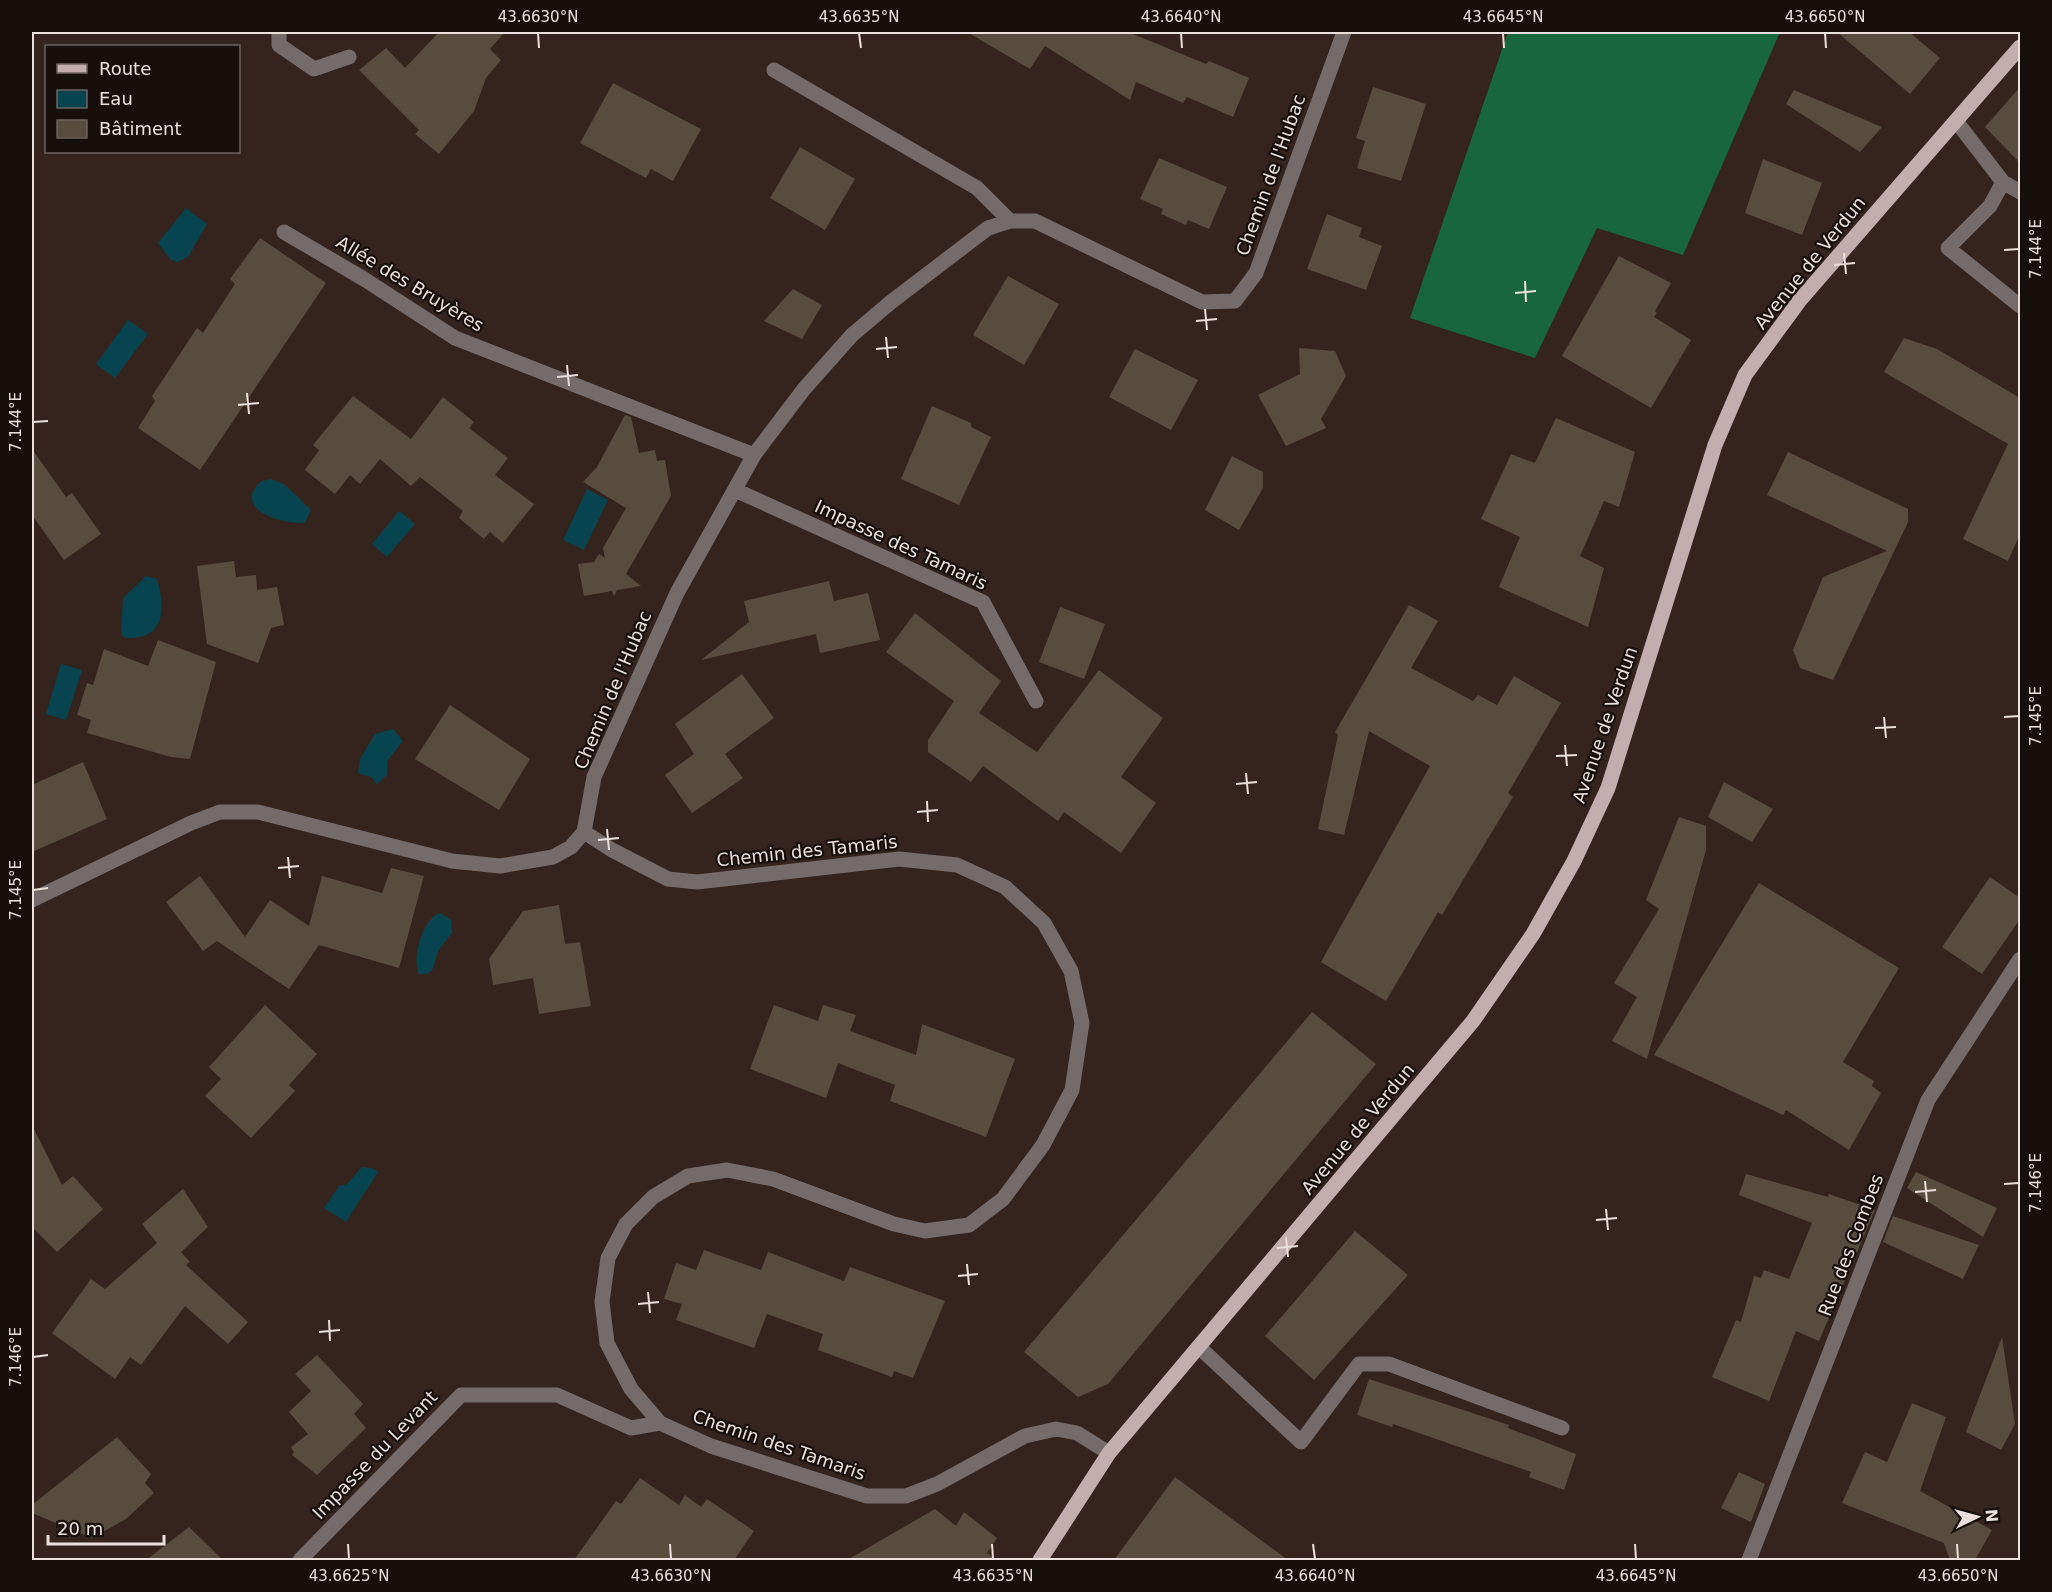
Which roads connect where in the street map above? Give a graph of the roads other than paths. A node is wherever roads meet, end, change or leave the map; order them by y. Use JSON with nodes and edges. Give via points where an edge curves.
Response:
{"nodes":[{"id":1,"x":279,"y":32,"type":"edge"},
{"id":2,"x":1344,"y":32,"type":"edge"},
{"id":3,"x":2020,"y":47,"type":"edge"},
{"id":4,"x":349,"y":57,"type":"dead end"},
{"id":5,"x":774,"y":70,"type":"dead end"},
{"id":6,"x":1956,"y":121,"type":"junction"},
{"id":7,"x":2003,"y":182,"type":"junction"},
{"id":8,"x":2020,"y":192,"type":"edge"},
{"id":9,"x":1010,"y":221,"type":"junction"},
{"id":10,"x":284,"y":232,"type":"dead end"},
{"id":11,"x":2020,"y":306,"type":"edge"},
{"id":12,"x":754,"y":455,"type":"junction"},
{"id":13,"x":735,"y":490,"type":"junction"},
{"id":14,"x":1036,"y":701,"type":"dead end"},
{"id":15,"x":584,"y":832,"type":"junction"},
{"id":16,"x":32,"y":900,"type":"edge"},
{"id":17,"x":2020,"y":959,"type":"edge"},
{"id":18,"x":1200,"y":1348,"type":"junction"},
{"id":19,"x":660,"y":1423,"type":"junction"},
{"id":20,"x":1562,"y":1428,"type":"dead end"},
{"id":21,"x":1109,"y":1453,"type":"junction"},
{"id":22,"x":300,"y":1560,"type":"edge"},
{"id":23,"x":1040,"y":1560,"type":"edge"},
{"id":24,"x":1749,"y":1560,"type":"edge"}],
"edges":[{"from":1,"to":4,"type":"street","via":[[279,45],[314,69]]},
{"from":2,"to":9,"type":"street","name":"Chemin de l'Hubac","via":[[1256,273],[1235,301],[1202,302],[1035,221]]},
{"from":3,"to":6,"type":"main road","name":"Avenue de Verdun"},
{"from":5,"to":9,"type":"street","via":[[976,188]]},
{"from":6,"to":7,"type":"street"},
{"from":6,"to":18,"type":"main road","name":"Avenue de Verdun","via":[[1800,300],[1745,375],[1715,445],[1608,788],[1574,861],[1533,934],[1473,1020]]},
{"from":7,"to":8,"type":"street"},
{"from":7,"to":11,"type":"street","via":[[1990,206],[1948,248]]},
{"from":9,"to":12,"type":"street","name":"Chemin de l'Hubac","via":[[988,228],[852,335],[804,389]]},
{"from":10,"to":12,"type":"street","name":"Allée des Bruyères","via":[[455,338]]},
{"from":12,"to":13,"type":"street","name":"Chemin de l'Hubac"},
{"from":13,"to":14,"type":"street","name":"Impasse des Tamaris","via":[[982,602]]},
{"from":13,"to":15,"type":"street","name":"Chemin de l'Hubac","via":[[677,593],[594,777]]},
{"from":15,"to":16,"type":"street","via":[[572,847],[553,857],[500,866],[452,861],[258,812],[220,812],[191,822]]},
{"from":15,"to":19,"type":"street","name":"Chemin des Tamaris","via":[[668,879],[697,882],[899,859],[957,865],[1005,887],[1044,923],[1071,971],[1082,1023],[1072,1090],[1043,1145],[1003,1200],[969,1225],[925,1231],[894,1224],[773,1179],[727,1170],[688,1176],[653,1197],[626,1224],[608,1258],[602,1302],[607,1343],[631,1389]]},
{"from":17,"to":24,"type":"street","name":"Rue des Combes","via":[[1928,1100]]},
{"from":18,"to":20,"type":"street","via":[[1300,1443],[1359,1364],[1389,1364]]},
{"from":18,"to":21,"type":"main road","name":"Avenue de Verdun"},
{"from":19,"to":21,"type":"street","name":"Chemin des Tamaris","via":[[711,1446],[867,1496],[906,1496],[937,1484],[1025,1436],[1056,1429],[1077,1433]]},
{"from":19,"to":22,"type":"street","name":"Impasse du Levant","via":[[631,1428],[557,1395],[460,1395]]},
{"from":21,"to":23,"type":"main road","name":"Avenue de Verdun"}]}
